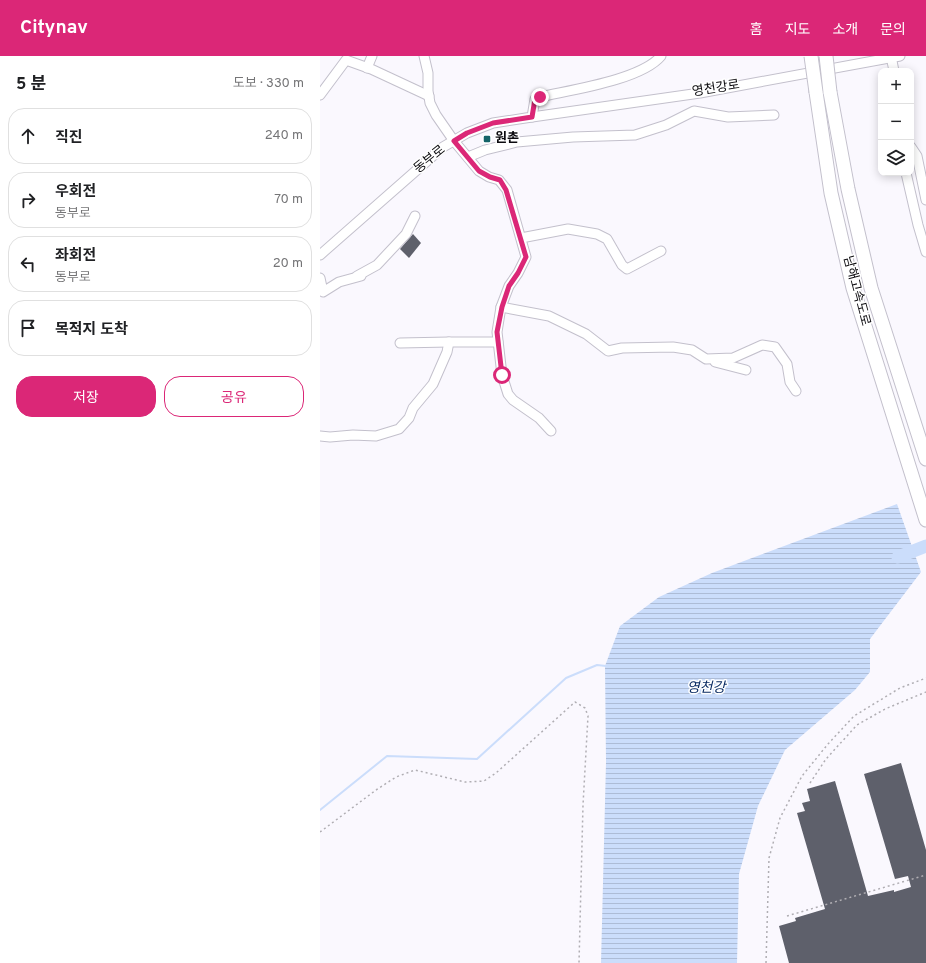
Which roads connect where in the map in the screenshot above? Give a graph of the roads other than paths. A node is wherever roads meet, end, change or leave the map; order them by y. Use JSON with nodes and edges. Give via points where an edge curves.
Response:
{"nodes":[{"id":1,"x":372,"y":56,"type":"edge"},
{"id":2,"x":424,"y":56,"type":"edge"},
{"id":3,"x":660,"y":56,"type":"edge"},
{"id":4,"x":811,"y":56,"type":"edge"},
{"id":5,"x":826,"y":56,"type":"edge"},
{"id":6,"x":894,"y":57,"type":"edge"},
{"id":7,"x":367,"y":68,"type":"junction"},
{"id":8,"x":894,"y":68,"type":"edge"},
{"id":9,"x":321,"y":90,"type":"edge"},
{"id":10,"x":428,"y":96,"type":"junction"},
{"id":11,"x":774,"y":115,"type":"dead end"},
{"id":12,"x":532,"y":117,"type":"junction"},
{"id":13,"x":454,"y":141,"type":"junction"},
{"id":14,"x":914,"y":152,"type":"edge"},
{"id":15,"x":468,"y":157,"type":"junction"},
{"id":16,"x":907,"y":176,"type":"edge"},
{"id":17,"x":926,"y":200,"type":"edge"},
{"id":18,"x":415,"y":216,"type":"dead end"},
{"id":19,"x":521,"y":238,"type":"junction"},
{"id":20,"x":661,"y":251,"type":"dead end"},
{"id":21,"x":926,"y":252,"type":"edge"},
{"id":22,"x":320,"y":255,"type":"edge"},
{"id":23,"x":370,"y":275,"type":"dead end"},
{"id":24,"x":357,"y":276,"type":"junction"},
{"id":25,"x":320,"y":278,"type":"edge"},
{"id":26,"x":502,"y":307,"type":"junction"},
{"id":27,"x":449,"y":342,"type":"junction"},
{"id":28,"x":498,"y":342,"type":"junction"},
{"id":29,"x":400,"y":343,"type":"dead end"},
{"id":30,"x":706,"y":359,"type":"junction"},
{"id":31,"x":746,"y":370,"type":"dead end"},
{"id":32,"x":796,"y":391,"type":"dead end"},
{"id":33,"x":551,"y":431,"type":"dead end"},
{"id":34,"x":320,"y":436,"type":"edge"},
{"id":35,"x":926,"y":458,"type":"edge"},
{"id":36,"x":926,"y":520,"type":"edge"}],
"edges":[{"from":1,"to":7,"type":"street"},
{"from":2,"to":10,"type":"street","via":[[428,73]]},
{"from":3,"to":12,"type":"street","via":[[642,70],[624,78],[535,99]]},
{"from":4,"to":36,"type":"highway","name":"남해고속도로","bridge":true,"via":[[831,193],[853,288]]},
{"from":5,"to":35,"type":"highway","name":"남해고속도로","bridge":true,"via":[[848,190],[871,288]]},
{"from":6,"to":8,"type":"street"},
{"from":6,"to":12,"type":"street","name":"영천강로","via":[[700,92]]},
{"from":7,"to":9,"type":"street","via":[[346,60]]},
{"from":7,"to":10,"type":"street"},
{"from":10,"to":13,"type":"street","via":[[436,115]]},
{"from":11,"to":15,"type":"street","via":[[728,117],[694,111],[666,125],[635,135],[517,142]]},
{"from":12,"to":13,"type":"street","name":"동부로","via":[[493,123]]},
{"from":13,"to":15,"type":"street"},
{"from":13,"to":22,"type":"street","name":"동부로","via":[[443,147]]},
{"from":14,"to":17,"type":"street"},
{"from":15,"to":19,"type":"street","via":[[479,171],[500,180],[506,190]]},
{"from":16,"to":21,"type":"street"},
{"from":18,"to":24,"type":"street","via":[[406,234],[377,265]]},
{"from":19,"to":20,"type":"street","via":[[568,229],[597,234],[607,239],[627,269]]},
{"from":19,"to":26,"type":"street","via":[[526,257],[509,286]]},
{"from":23,"to":24,"type":"street"},
{"from":24,"to":25,"type":"street","via":[[339,282],[323,292]]},
{"from":26,"to":28,"type":"street","via":[[497,332]]},
{"from":26,"to":30,"type":"street","via":[[549,316],[586,334],[608,351],[622,348],[673,347],[692,350]]},
{"from":27,"to":28,"type":"street"},
{"from":27,"to":29,"type":"street"},
{"from":27,"to":34,"type":"street","via":[[433,384],[399,429],[376,436]]},
{"from":28,"to":33,"type":"street","via":[[502,375],[508,394],[519,406],[539,418]]},
{"from":30,"to":31,"type":"street"},
{"from":30,"to":32,"type":"street","via":[[733,358],[762,345],[775,347],[787,364],[790,382]]}]}
